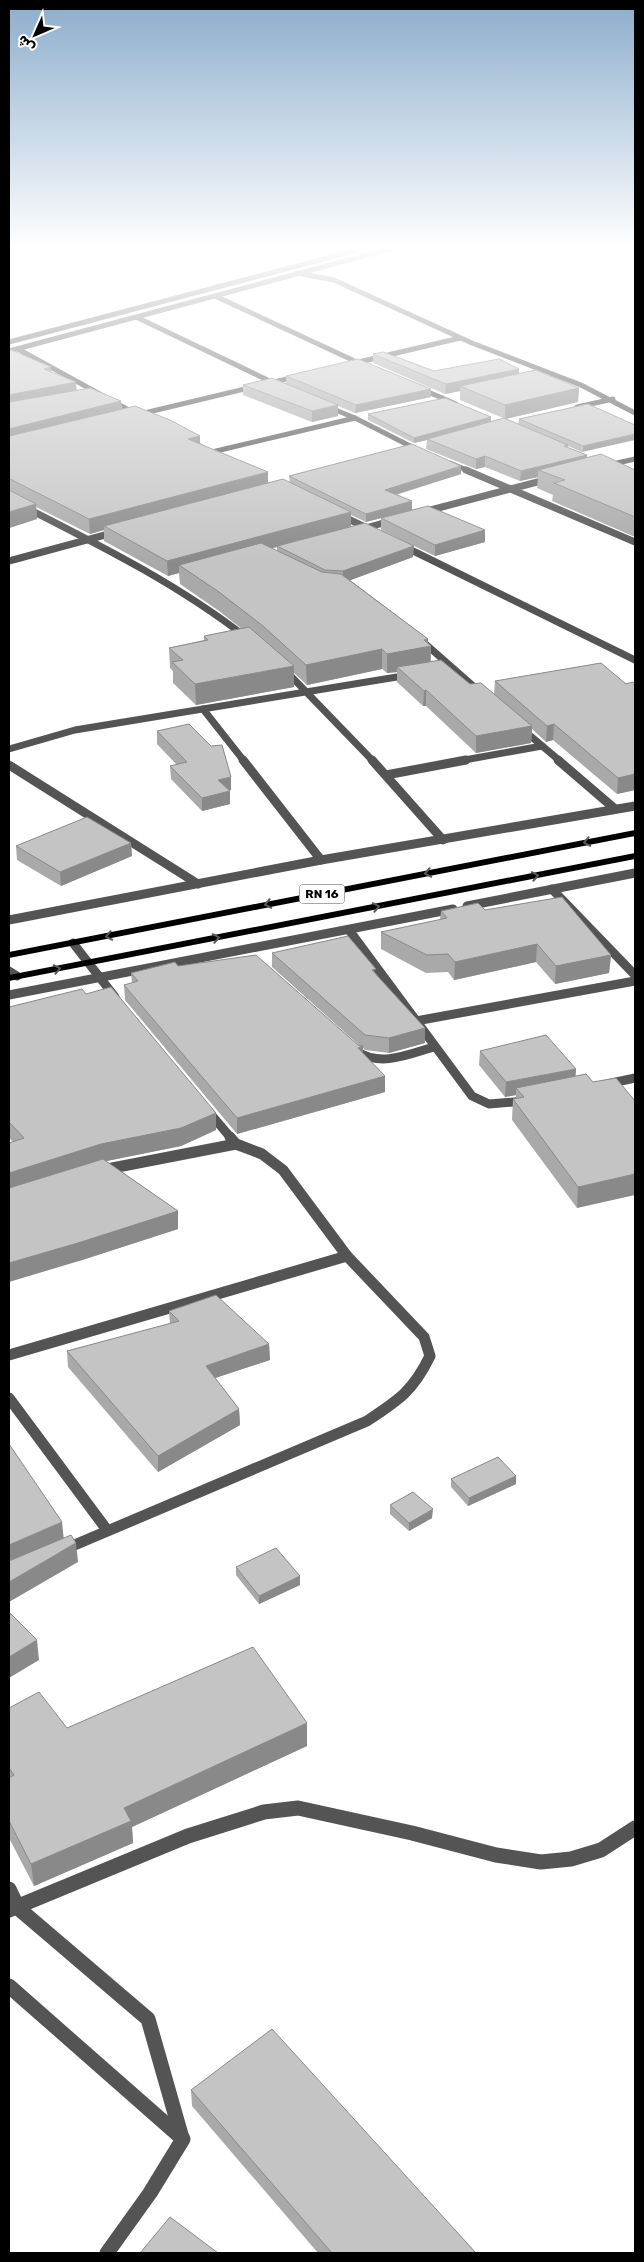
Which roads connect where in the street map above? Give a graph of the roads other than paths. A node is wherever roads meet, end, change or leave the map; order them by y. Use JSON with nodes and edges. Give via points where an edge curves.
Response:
{"nodes":[{"id":1,"x":25,"y":353,"type":"edge"},
{"id":2,"x":209,"y":353,"type":"edge"},
{"id":3,"x":338,"y":353,"type":"edge"},
{"id":4,"x":398,"y":353,"type":"edge"},
{"id":5,"x":497,"y":353,"type":"edge"},
{"id":6,"x":358,"y":362,"type":"junction"},
{"id":7,"x":367,"y":366,"type":"edge"},
{"id":8,"x":339,"y":367,"type":"edge"},
{"id":9,"x":310,"y":374,"type":"edge"},
{"id":10,"x":555,"y":375,"type":"junction"},
{"id":11,"x":546,"y":377,"type":"edge"},
{"id":12,"x":272,"y":383,"type":"junction"},
{"id":13,"x":410,"y":384,"type":"edge"},
{"id":14,"x":280,"y":386,"type":"edge"},
{"id":15,"x":102,"y":395,"type":"junction"},
{"id":16,"x":454,"y":396,"type":"edge"},
{"id":17,"x":92,"y":397,"type":"edge"},
{"id":18,"x":445,"y":398,"type":"junction"},
{"id":19,"x":613,"y":399,"type":"junction"},
{"id":20,"x":436,"y":401,"type":"edge"},
{"id":21,"x":322,"y":404,"type":"edge"},
{"id":22,"x":461,"y":406,"type":"edge"},
{"id":23,"x":566,"y":409,"type":"edge"},
{"id":24,"x":635,"y":413,"type":"edge"},
{"id":25,"x":137,"y":414,"type":"junction"},
{"id":26,"x":364,"y":416,"type":"edge"},
{"id":27,"x":128,"y":417,"type":"edge"},
{"id":28,"x":355,"y":418,"type":"junction"},
{"id":29,"x":145,"y":419,"type":"edge"},
{"id":30,"x":422,"y":446,"type":"edge"},
{"id":31,"x":204,"y":448,"type":"edge"},
{"id":32,"x":413,"y":448,"type":"junction"},
{"id":33,"x":212,"y":452,"type":"junction"},
{"id":34,"x":431,"y":455,"type":"edge"},
{"id":35,"x":221,"y":457,"type":"edge"},
{"id":36,"x":440,"y":459,"type":"edge"},
{"id":37,"x":635,"y":459,"type":"edge"},
{"id":38,"x":612,"y":470,"type":"edge"},
{"id":39,"x":557,"y":477,"type":"edge"},
{"id":40,"x":510,"y":488,"type":"junction"},
{"id":41,"x":9,"y":499,"type":"edge"},
{"id":42,"x":332,"y":512,"type":"edge"},
{"id":43,"x":414,"y":515,"type":"edge"},
{"id":44,"x":404,"y":517,"type":"edge"},
{"id":45,"x":366,"y":528,"type":"junction"},
{"id":46,"x":124,"y":530,"type":"edge"},
{"id":47,"x":356,"y":530,"type":"edge"},
{"id":48,"x":374,"y":532,"type":"edge"},
{"id":49,"x":87,"y":540,"type":"junction"},
{"id":50,"x":392,"y":540,"type":"edge"},
{"id":51,"x":635,"y":542,"type":"edge"},
{"id":52,"x":9,"y":561,"type":"edge"},
{"id":53,"x":175,"y":579,"type":"edge"},
{"id":54,"x":166,"y":582,"type":"junction"},
{"id":55,"x":417,"y":637,"type":"edge"},
{"id":56,"x":255,"y":644,"type":"edge"},
{"id":57,"x":635,"y":660,"type":"edge"},
{"id":58,"x":275,"y":662,"type":"edge"},
{"id":59,"x":452,"y":668,"type":"junction"},
{"id":60,"x":442,"y":669,"type":"edge"},
{"id":61,"x":413,"y":674,"type":"edge"},
{"id":62,"x":307,"y":692,"type":"junction"},
{"id":63,"x":489,"y":700,"type":"edge"},
{"id":64,"x":203,"y":708,"type":"junction"},
{"id":65,"x":512,"y":720,"type":"edge"},
{"id":66,"x":542,"y":746,"type":"junction"},
{"id":67,"x":9,"y":749,"type":"edge"},
{"id":68,"x":9,"y":765,"type":"edge"},
{"id":69,"x":386,"y":775,"type":"junction"},
{"id":70,"x":635,"y":806,"type":"edge"},
{"id":71,"x":615,"y":810,"type":"junction"},
{"id":72,"x":635,"y":833,"type":"edge"},
{"id":73,"x":443,"y":840,"type":"junction"},
{"id":74,"x":635,"y":856,"type":"edge"},
{"id":75,"x":322,"y":860,"type":"junction"},
{"id":76,"x":635,"y":873,"type":"edge"},
{"id":77,"x":198,"y":884,"type":"junction"},
{"id":78,"x":552,"y":889,"type":"junction"},
{"id":79,"x":9,"y":920,"type":"edge"},
{"id":80,"x":349,"y":930,"type":"junction"},
{"id":81,"x":73,"y":943,"type":"junction"},
{"id":82,"x":9,"y":955,"type":"edge"},
{"id":83,"x":88,"y":962,"type":"junction"},
{"id":84,"x":11,"y":975,"type":"edge"},
{"id":85,"x":635,"y":975,"type":"edge"},
{"id":86,"x":98,"y":977,"type":"junction"},
{"id":87,"x":635,"y":981,"type":"edge"},
{"id":88,"x":9,"y":995,"type":"edge"},
{"id":89,"x":123,"y":1007,"type":"edge"},
{"id":90,"x":416,"y":1021,"type":"junction"},
{"id":91,"x":348,"y":1044,"type":"edge"},
{"id":92,"x":434,"y":1047,"type":"junction"},
{"id":93,"x":635,"y":1078,"type":"edge"},
{"id":94,"x":597,"y":1086,"type":"edge"},
{"id":95,"x":198,"y":1099,"type":"edge"},
{"id":96,"x":536,"y":1099,"type":"edge"},
{"id":97,"x":236,"y":1144,"type":"junction"},
{"id":98,"x":94,"y":1172,"type":"edge"},
{"id":99,"x":347,"y":1256,"type":"junction"},
{"id":100,"x":9,"y":1355,"type":"edge"},
{"id":101,"x":9,"y":1398,"type":"edge"},
{"id":102,"x":107,"y":1530,"type":"junction"},
{"id":103,"x":54,"y":1554,"type":"edge"},
{"id":104,"x":635,"y":1828,"type":"edge"},
{"id":105,"x":9,"y":1889,"type":"edge"},
{"id":106,"x":13,"y":1909,"type":"edge"},
{"id":107,"x":9,"y":1986,"type":"edge"},
{"id":108,"x":183,"y":2139,"type":"junction"},
{"id":109,"x":107,"y":2253,"type":"edge"}],
"edges":[{"from":1,"to":15,"type":"street"},
{"from":2,"to":12,"type":"street"},
{"from":3,"to":6,"type":"street"},
{"from":4,"to":6,"type":"street"},
{"from":5,"to":10,"type":"street"},
{"from":6,"to":7,"type":"street"},
{"from":6,"to":8,"type":"street"},
{"from":9,"to":12,"type":"street"},
{"from":10,"to":11,"type":"street"},
{"from":10,"to":19,"type":"street"},
{"from":12,"to":14,"type":"street"},
{"from":12,"to":25,"type":"street"},
{"from":13,"to":18,"type":"street"},
{"from":15,"to":17,"type":"street"},
{"from":15,"to":25,"type":"street"},
{"from":16,"to":18,"type":"street"},
{"from":18,"to":20,"type":"street"},
{"from":18,"to":22,"type":"street"},
{"from":19,"to":23,"type":"street"},
{"from":19,"to":24,"type":"street"},
{"from":21,"to":28,"type":"street"},
{"from":25,"to":27,"type":"street"},
{"from":25,"to":29,"type":"street"},
{"from":26,"to":28,"type":"street"},
{"from":28,"to":32,"type":"street"},
{"from":28,"to":33,"type":"street"},
{"from":30,"to":32,"type":"street"},
{"from":31,"to":33,"type":"street"},
{"from":32,"to":34,"type":"street"},
{"from":33,"to":35,"type":"street"},
{"from":36,"to":40,"type":"street"},
{"from":37,"to":38,"type":"street","via":[[604,466]]},
{"from":39,"to":40,"type":"street"},
{"from":40,"to":43,"type":"street"},
{"from":40,"to":51,"type":"street"},
{"from":41,"to":49,"type":"street"},
{"from":42,"to":45,"type":"street"},
{"from":44,"to":45,"type":"street"},
{"from":45,"to":47,"type":"street"},
{"from":45,"to":48,"type":"street"},
{"from":46,"to":49,"type":"street"},
{"from":49,"to":52,"type":"street"},
{"from":49,"to":54,"type":"street"},
{"from":50,"to":57,"type":"street"},
{"from":53,"to":54,"type":"street"},
{"from":54,"to":56,"type":"street"},
{"from":55,"to":59,"type":"street"},
{"from":58,"to":62,"type":"street"},
{"from":59,"to":60,"type":"street"},
{"from":59,"to":63,"type":"street"},
{"from":61,"to":62,"type":"street"},
{"from":62,"to":64,"type":"street"},
{"from":62,"to":69,"type":"street"},
{"from":64,"to":67,"type":"street","via":[[68,731]]},
{"from":64,"to":75,"type":"street"},
{"from":65,"to":66,"type":"street"},
{"from":66,"to":69,"type":"street"},
{"from":66,"to":71,"type":"street"},
{"from":68,"to":77,"type":"street"},
{"from":69,"to":73,"type":"street"},
{"from":70,"to":71,"type":"street"},
{"from":71,"to":73,"type":"street"},
{"from":72,"to":81,"type":"main road","number":"RN 16","one_way":true},
{"from":73,"to":75,"type":"street"},
{"from":83,"to":74,"type":"main road","number":"RN 16","one_way":true},
{"from":75,"to":77,"type":"street"},
{"from":76,"to":78,"type":"street"},
{"from":77,"to":79,"type":"street"},
{"from":78,"to":80,"type":"street"},
{"from":78,"to":85,"type":"street"},
{"from":80,"to":86,"type":"street","via":[[247,953]]},
{"from":80,"to":90,"type":"street"},
{"from":81,"to":82,"type":"main road","number":"RN 16"},
{"from":81,"to":83,"type":"street"},
{"from":84,"to":83,"type":"main road","number":"RN 16","one_way":true},
{"from":83,"to":86,"type":"street"},
{"from":86,"to":88,"type":"street"},
{"from":86,"to":89,"type":"street"},
{"from":87,"to":90,"type":"street"},
{"from":90,"to":92,"type":"street"},
{"from":91,"to":92,"type":"street","via":[[362,1056],[383,1060]]},
{"from":92,"to":96,"type":"street","via":[[472,1096],[480,1101],[489,1104]]},
{"from":93,"to":94,"type":"street"},
{"from":95,"to":97,"type":"street"},
{"from":97,"to":98,"type":"street"},
{"from":97,"to":99,"type":"street","via":[[262,1154],[283,1170]]},
{"from":99,"to":100,"type":"street"},
{"from":99,"to":102,"type":"street","via":[[424,1337],[430,1356],[418,1380],[395,1403],[367,1421]]},
{"from":101,"to":102,"type":"street"},
{"from":102,"to":103,"type":"street"},
{"from":104,"to":106,"type":"street","via":[[601,1850],[570,1859],[540,1862],[496,1855],[412,1832],[298,1808],[264,1812],[188,1836]]},
{"from":105,"to":106,"type":"street"},
{"from":106,"to":108,"type":"street","via":[[148,2019]]},
{"from":107,"to":108,"type":"street"},
{"from":108,"to":109,"type":"street"}]}
